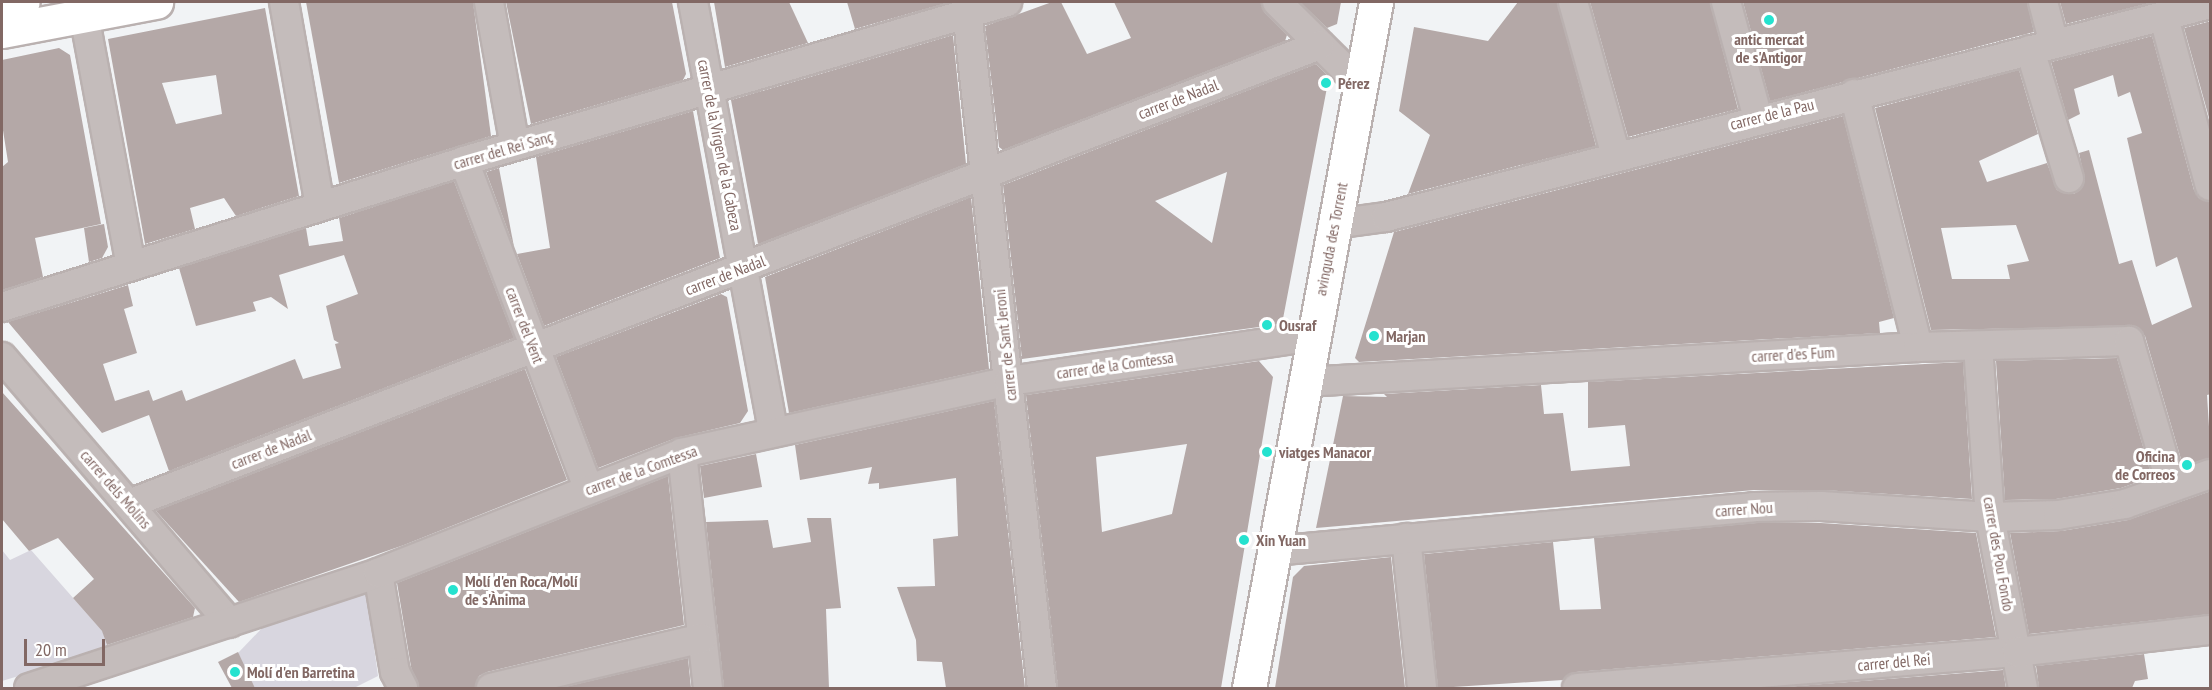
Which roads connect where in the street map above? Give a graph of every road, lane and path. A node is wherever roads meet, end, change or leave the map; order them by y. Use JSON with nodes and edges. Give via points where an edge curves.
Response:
{"nodes":[{"id":1,"x":23,"y":2,"type":"edge"},
{"id":2,"x":156,"y":2,"type":"edge"},
{"id":3,"x":284,"y":2,"type":"edge"},
{"id":4,"x":489,"y":2,"type":"edge"},
{"id":5,"x":693,"y":2,"type":"edge"},
{"id":6,"x":1007,"y":2,"type":"edge"},
{"id":7,"x":1277,"y":2,"type":"edge"},
{"id":8,"x":1376,"y":2,"type":"edge"},
{"id":9,"x":1573,"y":2,"type":"edge"},
{"id":10,"x":1726,"y":2,"type":"edge"},
{"id":11,"x":2043,"y":2,"type":"edge"},
{"id":12,"x":2211,"y":4,"type":"edge"},
{"id":13,"x":2,"y":6,"type":"edge"},
{"id":14,"x":966,"y":8,"type":"edge"},
{"id":15,"x":84,"y":15,"type":"junction"},
{"id":16,"x":2164,"y":18,"type":"junction"},
{"id":17,"x":2,"y":31,"type":"edge"},
{"id":18,"x":1320,"y":45,"type":"junction"},
{"id":19,"x":2042,"y":47,"type":"junction"},
{"id":20,"x":1360,"y":84,"type":"junction"},
{"id":21,"x":710,"y":90,"type":"junction"},
{"id":22,"x":1854,"y":94,"type":"junction"},
{"id":23,"x":1758,"y":118,"type":"junction"},
{"id":24,"x":515,"y":146,"type":"junction"},
{"id":25,"x":1616,"y":156,"type":"junction"},
{"id":26,"x":464,"y":161,"type":"junction"},
{"id":27,"x":985,"y":172,"type":"junction"},
{"id":28,"x":2069,"y":178,"type":"dead end"},
{"id":29,"x":2211,"y":186,"type":"edge"},
{"id":30,"x":320,"y":206,"type":"junction"},
{"id":31,"x":1334,"y":224,"type":"junction"},
{"id":32,"x":131,"y":266,"type":"junction"},
{"id":33,"x":743,"y":268,"type":"junction"},
{"id":34,"x":2,"y":307,"type":"edge"},
{"id":35,"x":1313,"y":336,"type":"junction"},
{"id":36,"x":1978,"y":346,"type":"junction"},
{"id":37,"x":1918,"y":347,"type":"junction"},
{"id":38,"x":534,"y":348,"type":"junction"},
{"id":39,"x":2,"y":357,"type":"edge"},
{"id":40,"x":1009,"y":381,"type":"junction"},
{"id":41,"x":1304,"y":382,"type":"junction"},
{"id":42,"x":773,"y":431,"type":"junction"},
{"id":43,"x":682,"y":453,"type":"junction"},
{"id":44,"x":2211,"y":474,"type":"edge"},
{"id":45,"x":2172,"y":487,"type":"junction"},
{"id":46,"x":588,"y":488,"type":"junction"},
{"id":47,"x":129,"y":504,"type":"junction"},
{"id":48,"x":1990,"y":517,"type":"junction"},
{"id":49,"x":1406,"y":538,"type":"junction"},
{"id":50,"x":1273,"y":551,"type":"junction"},
{"id":51,"x":378,"y":573,"type":"junction"},
{"id":52,"x":230,"y":623,"type":"junction"},
{"id":53,"x":2211,"y":630,"type":"edge"},
{"id":54,"x":702,"y":638,"type":"junction"},
{"id":55,"x":2017,"y":652,"type":"junction"},
{"id":56,"x":29,"y":688,"type":"edge"},
{"id":57,"x":403,"y":688,"type":"edge"},
{"id":58,"x":491,"y":688,"type":"edge"},
{"id":59,"x":708,"y":688,"type":"edge"},
{"id":60,"x":1042,"y":688,"type":"edge"},
{"id":61,"x":1250,"y":688,"type":"edge"},
{"id":62,"x":1422,"y":688,"type":"edge"},
{"id":63,"x":1577,"y":688,"type":"edge"},
{"id":64,"x":2023,"y":688,"type":"edge"}],
"edges":[{"from":1,"to":13,"type":"main road"},
{"from":2,"to":15,"type":"main road"},
{"from":3,"to":30,"type":"street"},
{"from":4,"to":24,"type":"street"},
{"from":5,"to":21,"type":"street","name":"carrer de la Virgen de la Cabeza"},
{"from":6,"to":14,"type":"street","name":"carrer del Rei Sanç"},
{"from":7,"to":18,"type":"street"},
{"from":8,"to":20,"type":"main road","name":"avinguda des Torrent"},
{"from":9,"to":25,"type":"street"},
{"from":10,"to":23,"type":"street"},
{"from":11,"to":19,"type":"street"},
{"from":12,"to":16,"type":"street","name":"carrer de la Pau"},
{"from":14,"to":21,"type":"street","name":"carrer del Rei Sanç"},
{"from":14,"to":27,"type":"street","name":"carrer de Sant Jeroni"},
{"from":15,"to":17,"type":"main road"},
{"from":15,"to":32,"type":"street"},
{"from":16,"to":19,"type":"street","name":"carrer de la Pau"},
{"from":16,"to":29,"type":"street"},
{"from":18,"to":20,"type":"street"},
{"from":18,"to":27,"type":"street","name":"carrer de Nadal"},
{"from":19,"to":22,"type":"street","name":"carrer de la Pau"},
{"from":19,"to":28,"type":"street"},
{"from":20,"to":31,"type":"main road","name":"avinguda des Torrent"},
{"from":21,"to":24,"type":"street","name":"carrer del Rei Sanç"},
{"from":21,"to":33,"type":"street","name":"carrer de la Virgen de la Cabeza"},
{"from":22,"to":23,"type":"street","name":"carrer de la Pau"},
{"from":22,"to":37,"type":"street"},
{"from":23,"to":25,"type":"street","name":"carrer de la Pau"},
{"from":24,"to":26,"type":"street","name":"carrer del Rei Sanç"},
{"from":25,"to":31,"type":"street","name":"carrer de la Pau","via":[[1386,217]]},
{"from":26,"to":30,"type":"street","name":"carrer del Rei Sanç"},
{"from":26,"to":38,"type":"street","name":"carrer del Vent"},
{"from":27,"to":33,"type":"street","name":"carrer de Nadal"},
{"from":27,"to":40,"type":"street","name":"carrer de Sant Jeroni"},
{"from":30,"to":32,"type":"street","name":"carrer del Rei Sanç"},
{"from":31,"to":35,"type":"main road","name":"avinguda des Torrent"},
{"from":32,"to":34,"type":"street","name":"carrer del Rei Sanç"},
{"from":33,"to":38,"type":"street","name":"carrer de Nadal"},
{"from":33,"to":42,"type":"street","name":"carrer de la Virgen de la Cabeza"},
{"from":35,"to":40,"type":"street","name":"carrer de la Comtessa"},
{"from":35,"to":41,"type":"main road","name":"avinguda des Torrent"},
{"from":36,"to":37,"type":"street","name":"carrer d'es Fum"},
{"from":36,"to":45,"type":"street","name":"carrer d'es Fum","via":[[2130,341]]},
{"from":36,"to":48,"type":"street","name":"carrer des Pou Fondo"},
{"from":37,"to":41,"type":"street","name":"carrer d'es Fum"},
{"from":38,"to":46,"type":"street","name":"carrer del Vent"},
{"from":38,"to":47,"type":"street","name":"carrer de Nadal"},
{"from":39,"to":47,"type":"street","name":"carrer dels Molins"},
{"from":40,"to":42,"type":"street","name":"carrer de la Comtessa"},
{"from":40,"to":60,"type":"street","name":"carrer de Sant Jeroni"},
{"from":41,"to":50,"type":"main road","name":"avinguda des Torrent"},
{"from":42,"to":43,"type":"street","name":"carrer de la Comtessa"},
{"from":43,"to":46,"type":"street","name":"carrer de la Comtessa"},
{"from":43,"to":54,"type":"street"},
{"from":44,"to":45,"type":"street","name":"carrer Nou"},
{"from":45,"to":48,"type":"street","name":"carrer Nou","via":[[2125,504],[2058,515]]},
{"from":46,"to":51,"type":"street","name":"carrer de la Comtessa"},
{"from":47,"to":52,"type":"street","name":"carrer dels Molins"},
{"from":48,"to":49,"type":"street","name":"carrer Nou","via":[[1821,506],[1754,507]]},
{"from":48,"to":55,"type":"street","name":"carrer des Pou Fondo"},
{"from":49,"to":50,"type":"street","name":"carrer Nou"},
{"from":49,"to":62,"type":"street"},
{"from":50,"to":61,"type":"main road","name":"avinguda des Torrent"},
{"from":51,"to":52,"type":"street","name":"carrer de la Comtessa"},
{"from":51,"to":57,"type":"street","via":[[395,672]]},
{"from":52,"to":56,"type":"street","name":"carrer de la Comtessa"},
{"from":53,"to":55,"type":"street","name":"carrer del Rei"},
{"from":54,"to":58,"type":"street"},
{"from":54,"to":59,"type":"street"},
{"from":55,"to":63,"type":"street","name":"carrer del Rei"},
{"from":55,"to":64,"type":"street","name":"carrer des Pou Fondo"}]}
